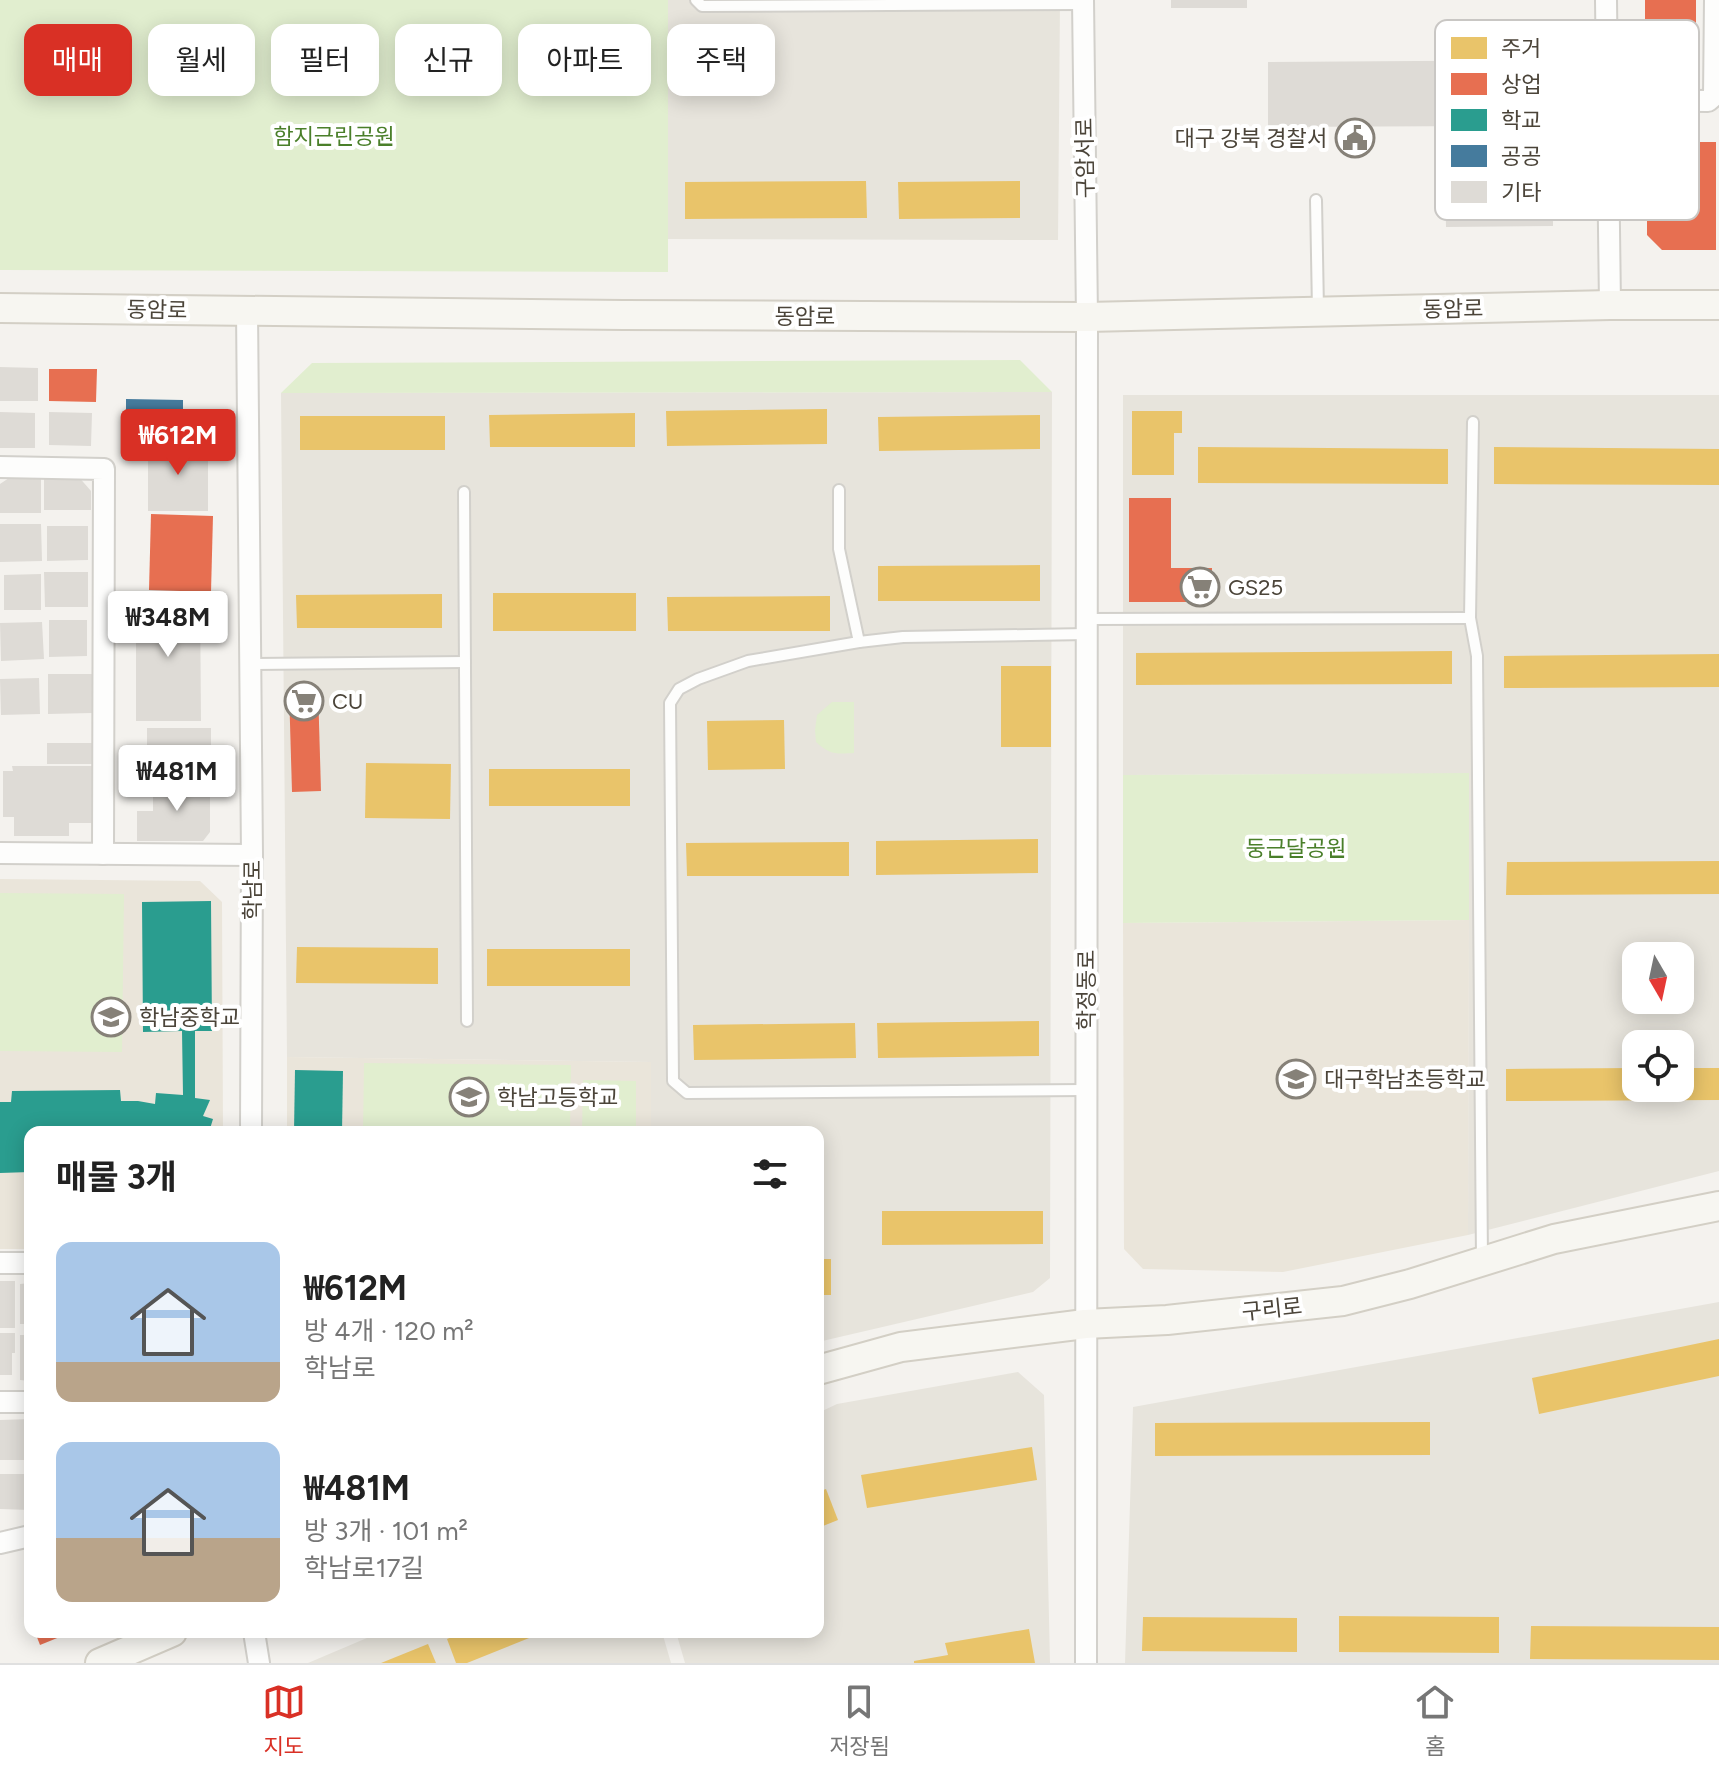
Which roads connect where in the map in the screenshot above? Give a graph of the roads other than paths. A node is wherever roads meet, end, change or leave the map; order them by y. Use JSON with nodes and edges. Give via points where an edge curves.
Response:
{"nodes":[{"id":1,"x":696,"y":0,"type":"edge"},
{"id":2,"x":1606,"y":0,"type":"edge"},
{"id":3,"x":1715,"y":0,"type":"edge"},
{"id":4,"x":1083,"y":2,"type":"edge"},
{"id":5,"x":1606,"y":20,"type":"edge"},
{"id":6,"x":1699,"y":101,"type":"edge"},
{"id":7,"x":1316,"y":200,"type":"dead end"},
{"id":8,"x":1609,"y":220,"type":"edge"},
{"id":9,"x":1610,"y":305,"type":"junction"},
{"id":10,"x":1719,"y":305,"type":"edge"},
{"id":11,"x":0,"y":308,"type":"edge"},
{"id":12,"x":247,"y":311,"type":"junction"},
{"id":13,"x":1318,"y":312,"type":"junction"},
{"id":14,"x":1087,"y":317,"type":"junction"},
{"id":15,"x":1473,"y":422,"type":"dead end"},
{"id":16,"x":0,"y":467,"type":"edge"},
{"id":17,"x":839,"y":490,"type":"dead end"},
{"id":18,"x":464,"y":492,"type":"dead end"},
{"id":19,"x":1470,"y":618,"type":"junction"},
{"id":20,"x":1087,"y":627,"type":"junction"},
{"id":21,"x":859,"y":642,"type":"junction"},
{"id":22,"x":465,"y":662,"type":"junction"},
{"id":23,"x":250,"y":664,"type":"junction"},
{"id":24,"x":0,"y":853,"type":"edge"},
{"id":25,"x":103,"y":854,"type":"junction"},
{"id":26,"x":252,"y":855,"type":"junction"},
{"id":27,"x":467,"y":1021,"type":"dead end"},
{"id":28,"x":1086,"y":1090,"type":"junction"},
{"id":29,"x":251,"y":1126,"type":"edge"},
{"id":30,"x":1719,"y":1206,"type":"edge"},
{"id":31,"x":1482,"y":1262,"type":"junction"},
{"id":32,"x":0,"y":1263,"type":"edge"},
{"id":33,"x":24,"y":1263,"type":"edge"},
{"id":34,"x":1085,"y":1324,"type":"junction"},
{"id":35,"x":824,"y":1368,"type":"edge"},
{"id":36,"x":0,"y":1402,"type":"edge"},
{"id":37,"x":24,"y":1402,"type":"edge"},
{"id":38,"x":24,"y":1537,"type":"edge"},
{"id":39,"x":0,"y":1543,"type":"edge"},
{"id":40,"x":158,"y":1638,"type":"edge"},
{"id":41,"x":255,"y":1638,"type":"edge"},
{"id":42,"x":100,"y":1663,"type":"edge"},
{"id":43,"x":259,"y":1663,"type":"edge"},
{"id":44,"x":1086,"y":1663,"type":"edge"}],
"edges":[{"from":1,"to":4,"type":"lane","via":[[702,6]]},
{"from":2,"to":5,"type":"street"},
{"from":3,"to":6,"type":"street","via":[[1714,96]]},
{"from":4,"to":14,"type":"street","name":"구암서로"},
{"from":7,"to":13,"type":"lane"},
{"from":8,"to":9,"type":"street"},
{"from":9,"to":10,"type":"main road","name":"동암로"},
{"from":9,"to":13,"type":"main road","name":"동암로"},
{"from":11,"to":12,"type":"main road","name":"동암로"},
{"from":12,"to":14,"type":"main road","name":"동암로"},
{"from":12,"to":23,"type":"street","name":"학남로"},
{"from":13,"to":14,"type":"main road","name":"동암로"},
{"from":14,"to":20,"type":"street","name":"학정동로"},
{"from":15,"to":19,"type":"lane"},
{"from":16,"to":25,"type":"street","via":[[104,469]]},
{"from":17,"to":21,"type":"lane","via":[[839,549]]},
{"from":18,"to":22,"type":"lane"},
{"from":19,"to":20,"type":"lane"},
{"from":19,"to":31,"type":"lane","via":[[1477,656]]},
{"from":20,"to":21,"type":"lane"},
{"from":20,"to":28,"type":"street","name":"학정동로"},
{"from":21,"to":28,"type":"lane","via":[[748,661],[679,689],[670,703],[673,1081],[687,1093]]},
{"from":22,"to":23,"type":"lane"},
{"from":22,"to":27,"type":"lane"},
{"from":23,"to":26,"type":"street","name":"학남로"},
{"from":24,"to":25,"type":"street"},
{"from":25,"to":26,"type":"street"},
{"from":26,"to":29,"type":"street","name":"학남로"},
{"from":28,"to":34,"type":"street","name":"학정동로"},
{"from":30,"to":31,"type":"main road","name":"구리로","via":[[1554,1239]]},
{"from":31,"to":34,"type":"main road","name":"구리로","via":[[1343,1301]]},
{"from":32,"to":33,"type":"street"},
{"from":34,"to":35,"type":"main road","name":"구리로","via":[[901,1347]]},
{"from":34,"to":44,"type":"street","name":"학정동로"},
{"from":36,"to":37,"type":"street"},
{"from":38,"to":39,"type":"street"},
{"from":40,"to":42,"type":"main road"},
{"from":41,"to":43,"type":"street"}]}
